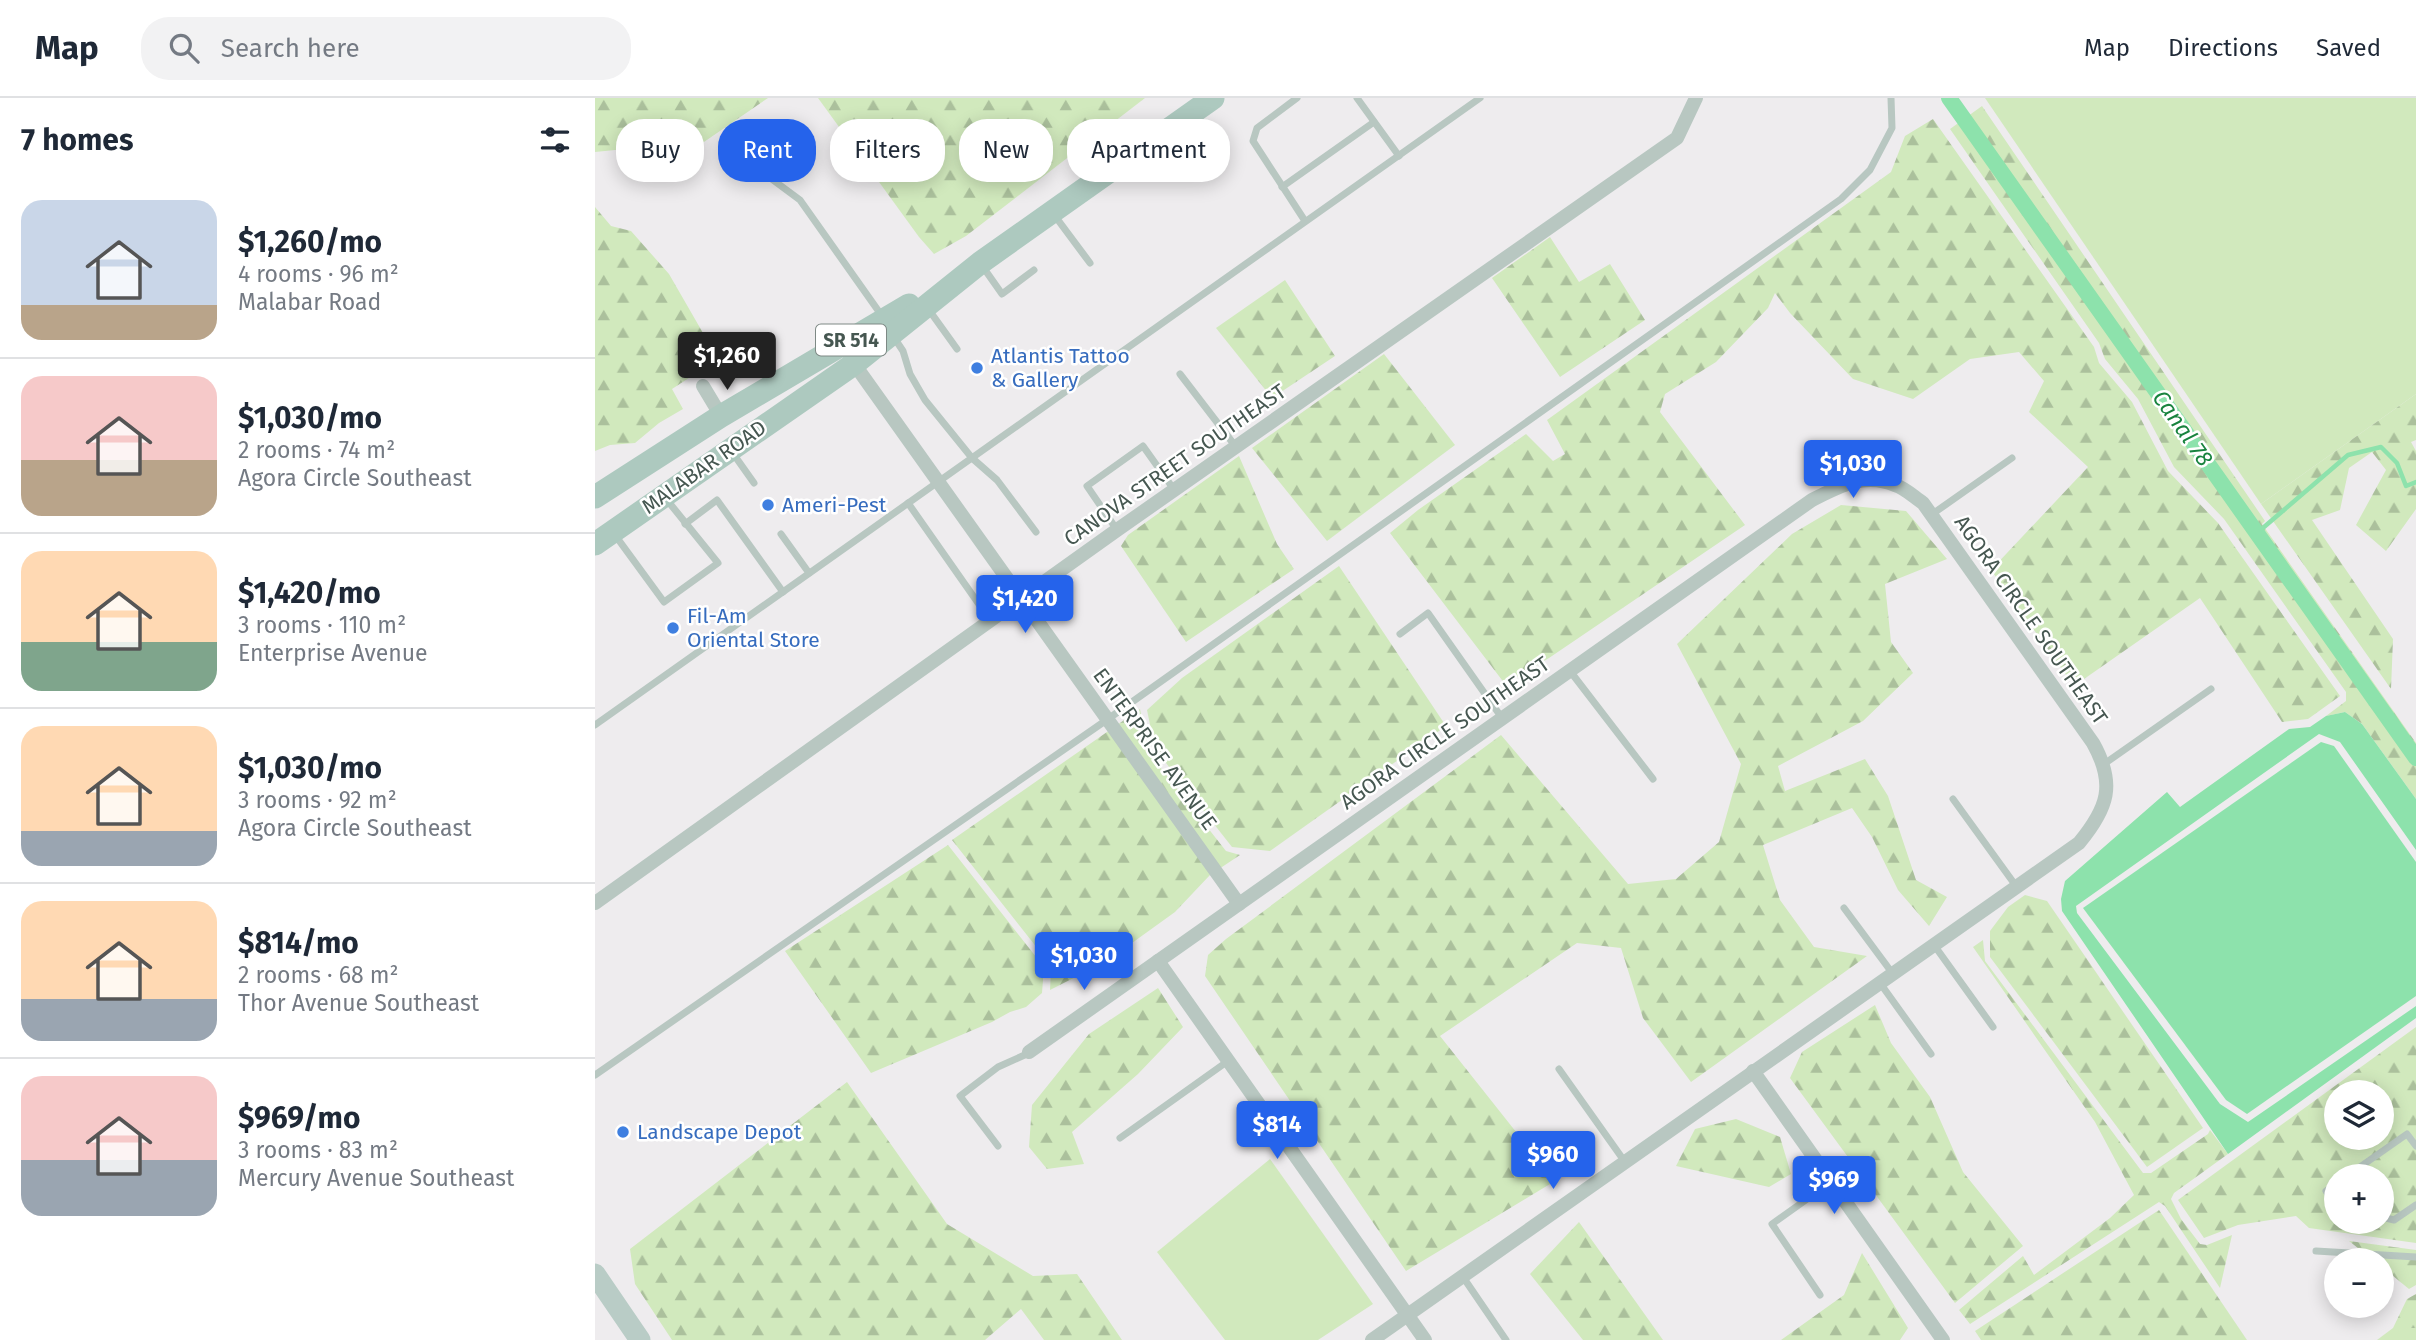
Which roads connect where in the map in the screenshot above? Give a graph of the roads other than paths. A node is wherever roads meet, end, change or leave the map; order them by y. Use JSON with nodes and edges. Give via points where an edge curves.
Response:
{"nodes":[{"id":1,"x":1213,"y":98,"type":"edge"},
{"id":2,"x":1297,"y":98,"type":"edge"},
{"id":3,"x":1357,"y":98,"type":"edge"},
{"id":4,"x":1480,"y":98,"type":"edge"},
{"id":5,"x":1696,"y":98,"type":"edge"},
{"id":6,"x":1891,"y":98,"type":"edge"},
{"id":7,"x":1374,"y":122,"type":"junction"},
{"id":8,"x":1399,"y":156,"type":"junction"},
{"id":9,"x":776,"y":182,"type":"edge"},
{"id":10,"x":1282,"y":187,"type":"junction"},
{"id":11,"x":1052,"y":212,"type":"junction"},
{"id":12,"x":1305,"y":221,"type":"junction"},
{"id":13,"x":980,"y":263,"type":"junction"},
{"id":14,"x":1090,"y":263,"type":"dead end"},
{"id":15,"x":1034,"y":270,"type":"dead end"},
{"id":16,"x":924,"y":302,"type":"junction"},
{"id":17,"x":888,"y":327,"type":"junction"},
{"id":18,"x":957,"y":349,"type":"dead end"},
{"id":19,"x":847,"y":355,"type":"junction"},
{"id":20,"x":1180,"y":373,"type":"dead end"},
{"id":21,"x":703,"y":386,"type":"dead end"},
{"id":22,"x":721,"y":416,"type":"junction"},
{"id":23,"x":1237,"y":447,"type":"junction"},
{"id":24,"x":730,"y":449,"type":"junction"},
{"id":25,"x":972,"y":458,"type":"junction"},
{"id":26,"x":2012,"y":458,"type":"dead end"},
{"id":27,"x":939,"y":481,"type":"junction"},
{"id":28,"x":754,"y":483,"type":"dead end"},
{"id":29,"x":1175,"y":491,"type":"junction"},
{"id":30,"x":662,"y":493,"type":"junction"},
{"id":31,"x":595,"y":498,"type":"edge"},
{"id":32,"x":908,"y":503,"type":"junction"},
{"id":33,"x":1931,"y":515,"type":"junction"},
{"id":34,"x":685,"y":524,"type":"junction"},
{"id":35,"x":1117,"y":530,"type":"junction"},
{"id":36,"x":1035,"y":532,"type":"dead end"},
{"id":37,"x":781,"y":534,"type":"dead end"},
{"id":38,"x":604,"y":538,"type":"edge"},
{"id":39,"x":810,"y":573,"type":"junction"},
{"id":40,"x":783,"y":592,"type":"junction"},
{"id":41,"x":1021,"y":599,"type":"junction"},
{"id":42,"x":990,"y":621,"type":"junction"},
{"id":43,"x":1400,"y":634,"type":"dead end"},
{"id":44,"x":1570,"y":671,"type":"junction"},
{"id":45,"x":2211,"y":689,"type":"dead end"},
{"id":46,"x":1108,"y":719,"type":"junction"},
{"id":47,"x":1502,"y":719,"type":"junction"},
{"id":48,"x":595,"y":725,"type":"edge"},
{"id":49,"x":2104,"y":764,"type":"junction"},
{"id":50,"x":1653,"y":779,"type":"dead end"},
{"id":51,"x":1952,"y":799,"type":"dead end"},
{"id":52,"x":2017,"y":887,"type":"junction"},
{"id":53,"x":595,"y":903,"type":"edge"},
{"id":54,"x":1239,"y":904,"type":"junction"},
{"id":55,"x":1844,"y":908,"type":"dead end"},
{"id":56,"x":1934,"y":944,"type":"junction"},
{"id":57,"x":1158,"y":961,"type":"junction"},
{"id":58,"x":1893,"y":974,"type":"junction"},
{"id":59,"x":1880,"y":983,"type":"junction"},
{"id":60,"x":1993,"y":1027,"type":"dead end"},
{"id":61,"x":1030,"y":1052,"type":"joint"},
{"id":62,"x":1931,"y":1054,"type":"dead end"},
{"id":63,"x":1228,"y":1061,"type":"junction"},
{"id":64,"x":1559,"y":1069,"type":"dead end"},
{"id":65,"x":1753,"y":1071,"type":"junction"},
{"id":66,"x":595,"y":1075,"type":"edge"},
{"id":67,"x":1120,"y":1138,"type":"dead end"},
{"id":68,"x":998,"y":1146,"type":"dead end"},
{"id":69,"x":2416,"y":1146,"type":"edge"},
{"id":70,"x":1625,"y":1162,"type":"junction"},
{"id":71,"x":2364,"y":1164,"type":"edge"},
{"id":72,"x":1832,"y":1182,"type":"junction"},
{"id":73,"x":2416,"y":1205,"type":"edge"},
{"id":74,"x":2394,"y":1220,"type":"edge"},
{"id":75,"x":2316,"y":1251,"type":"dead end"},
{"id":76,"x":2416,"y":1257,"type":"edge"},
{"id":77,"x":595,"y":1274,"type":"edge"},
{"id":78,"x":1463,"y":1276,"type":"junction"},
{"id":79,"x":1820,"y":1295,"type":"dead end"},
{"id":80,"x":1407,"y":1315,"type":"junction"},
{"id":81,"x":640,"y":1340,"type":"edge"},
{"id":82,"x":1373,"y":1340,"type":"edge"},
{"id":83,"x":1425,"y":1340,"type":"edge"},
{"id":84,"x":1506,"y":1340,"type":"edge"},
{"id":85,"x":1943,"y":1340,"type":"edge"}],
"edges":[{"from":1,"to":11,"type":"main road","name":"MALABAR ROAD","number":"SR 514"},
{"from":2,"to":10,"type":"lane","via":[[1257,128],[1252,141]]},
{"from":3,"to":7,"type":"lane"},
{"from":4,"to":8,"type":"lane"},
{"from":5,"to":23,"type":"street","name":"CANOVA STREET SOUTHEAST","via":[[1677,138]]},
{"from":6,"to":46,"type":"lane","via":[[1892,128],[1870,170],[1841,199]]},
{"from":7,"to":8,"type":"lane"},
{"from":7,"to":10,"type":"lane"},
{"from":8,"to":12,"type":"lane"},
{"from":9,"to":17,"type":"lane","via":[[800,200]]},
{"from":10,"to":12,"type":"lane"},
{"from":11,"to":13,"type":"main road","name":"MALABAR ROAD","number":"SR 514"},
{"from":11,"to":14,"type":"lane"},
{"from":12,"to":25,"type":"lane"},
{"from":13,"to":15,"type":"lane","via":[[1003,294]]},
{"from":13,"to":16,"type":"main road","name":"MALABAR ROAD","number":"SR 514"},
{"from":16,"to":17,"type":"main road","name":"MALABAR ROAD","number":"SR 514"},
{"from":16,"to":18,"type":"lane"},
{"from":17,"to":19,"type":"main road","name":"MALABAR ROAD","number":"SR 514"},
{"from":17,"to":25,"type":"lane","via":[[925,400]]},
{"from":19,"to":22,"type":"main road","name":"MALABAR ROAD","number":"SR 514"},
{"from":19,"to":24,"type":"main road","name":"MALABAR ROAD","number":"SR 514"},
{"from":19,"to":27,"type":"street","name":"ENTERPRISE AVENUE"},
{"from":20,"to":23,"type":"lane"},
{"from":21,"to":22,"type":"street"},
{"from":22,"to":30,"type":"main road","via":[[726,437],[722,445]]},
{"from":22,"to":31,"type":"main road","name":"MALABAR ROAD","number":"SR 514"},
{"from":23,"to":29,"type":"street","name":"CANOVA STREET SOUTHEAST"},
{"from":24,"to":28,"type":"lane"},
{"from":24,"to":30,"type":"main road","name":"MALABAR ROAD","number":"SR 514"},
{"from":25,"to":27,"type":"lane"},
{"from":25,"to":36,"type":"lane","via":[[997,480]]},
{"from":26,"to":33,"type":"lane"},
{"from":27,"to":32,"type":"lane"},
{"from":27,"to":41,"type":"street","name":"ENTERPRISE AVENUE"},
{"from":29,"to":35,"type":"street","name":"CANOVA STREET SOUTHEAST"},
{"from":29,"to":35,"type":"lane","via":[[1143,446],[1087,486]]},
{"from":30,"to":34,"type":"lane"},
{"from":30,"to":38,"type":"main road","name":"MALABAR ROAD","via":[[646,500],[632,518]]},
{"from":32,"to":39,"type":"lane"},
{"from":32,"to":42,"type":"lane"},
{"from":33,"to":44,"type":"street","name":"AGORA CIRCLE SOUTHEAST","via":[[1923,503],[1897,485],[1870,479],[1842,484],[1812,500]]},
{"from":33,"to":49,"type":"street","name":"AGORA CIRCLE SOUTHEAST"},
{"from":34,"to":38,"type":"lane","via":[[718,563],[664,602]]},
{"from":34,"to":40,"type":"lane","via":[[717,500]]},
{"from":35,"to":41,"type":"street","name":"CANOVA STREET SOUTHEAST"},
{"from":37,"to":39,"type":"lane"},
{"from":39,"to":40,"type":"lane"},
{"from":40,"to":48,"type":"lane"},
{"from":41,"to":42,"type":"street","name":"CANOVA STREET SOUTHEAST"},
{"from":41,"to":46,"type":"street","name":"ENTERPRISE AVENUE"},
{"from":42,"to":53,"type":"street","name":"CANOVA STREET SOUTHEAST"},
{"from":43,"to":47,"type":"lane","via":[[1428,613]]},
{"from":44,"to":47,"type":"street","name":"AGORA CIRCLE SOUTHEAST"},
{"from":44,"to":50,"type":"lane"},
{"from":45,"to":49,"type":"lane"},
{"from":46,"to":54,"type":"street","name":"ENTERPRISE AVENUE"},
{"from":46,"to":66,"type":"lane"},
{"from":47,"to":54,"type":"street","name":"AGORA CIRCLE SOUTHEAST"},
{"from":49,"to":52,"type":"street","via":[[2107,788],[2098,820],[2079,843]]},
{"from":51,"to":52,"type":"lane"},
{"from":52,"to":56,"type":"street"},
{"from":54,"to":57,"type":"street","name":"AGORA CIRCLE SOUTHEAST"},
{"from":55,"to":58,"type":"lane"},
{"from":56,"to":58,"type":"street"},
{"from":56,"to":60,"type":"lane"},
{"from":57,"to":61,"type":"street","name":"AGORA CIRCLE SOUTHEAST"},
{"from":57,"to":63,"type":"street"},
{"from":58,"to":59,"type":"street"},
{"from":59,"to":62,"type":"lane"},
{"from":59,"to":65,"type":"street"},
{"from":61,"to":68,"type":"lane","via":[[999,1067],[960,1096]]},
{"from":63,"to":67,"type":"lane"},
{"from":63,"to":80,"type":"street"},
{"from":64,"to":70,"type":"lane"},
{"from":65,"to":70,"type":"street"},
{"from":65,"to":72,"type":"street"},
{"from":69,"to":71,"type":"lane","via":[[2407,1134]]},
{"from":70,"to":78,"type":"street"},
{"from":72,"to":79,"type":"lane","via":[[1772,1224]]},
{"from":72,"to":85,"type":"street"},
{"from":73,"to":74,"type":"lane"},
{"from":75,"to":76,"type":"lane"},
{"from":77,"to":81,"type":"main road"},
{"from":78,"to":80,"type":"street"},
{"from":78,"to":84,"type":"lane"},
{"from":80,"to":82,"type":"street"},
{"from":80,"to":83,"type":"street"}]}
